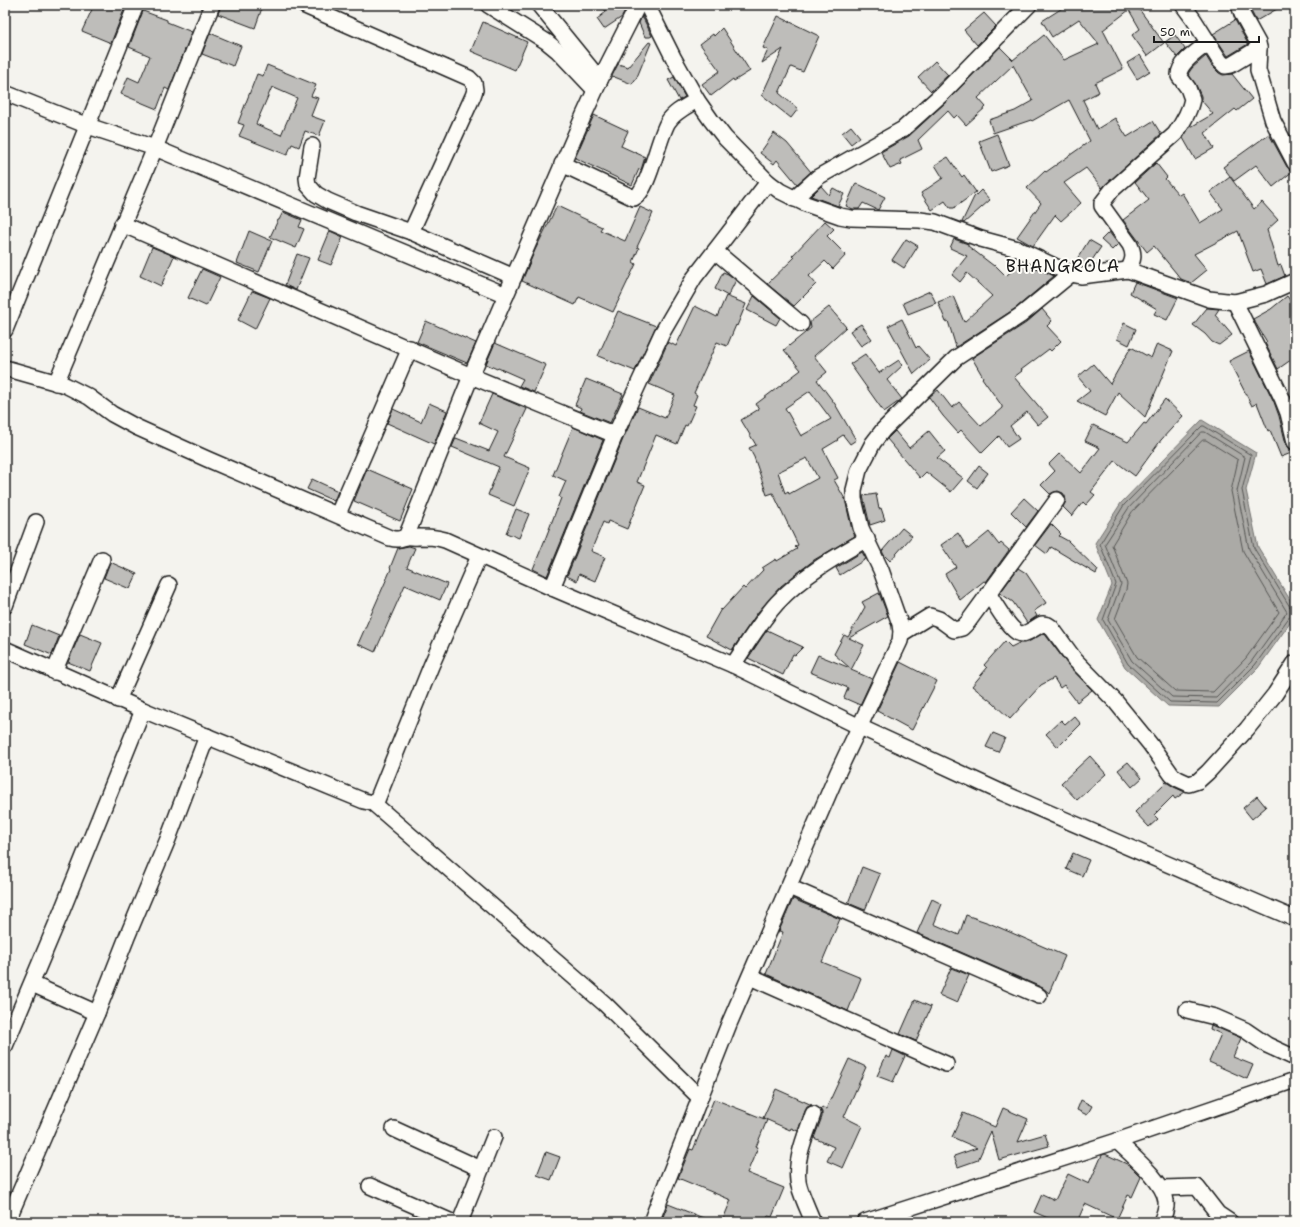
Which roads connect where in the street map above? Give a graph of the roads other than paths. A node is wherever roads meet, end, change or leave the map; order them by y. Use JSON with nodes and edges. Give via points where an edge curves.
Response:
{"nodes":[{"id":1,"x":136,"y":5,"type":"edge"},
{"id":2,"x":212,"y":5,"type":"edge"},
{"id":3,"x":488,"y":5,"type":"edge"},
{"id":4,"x":539,"y":5,"type":"edge"},
{"id":5,"x":638,"y":5,"type":"edge"},
{"id":6,"x":647,"y":5,"type":"edge"},
{"id":7,"x":1029,"y":5,"type":"edge"},
{"id":8,"x":1183,"y":5,"type":"edge"},
{"id":9,"x":1239,"y":5,"type":"edge"},
{"id":10,"x":305,"y":6,"type":"edge"},
{"id":11,"x":1208,"y":43,"type":"junction"},
{"id":12,"x":1259,"y":48,"type":"junction"},
{"id":13,"x":597,"y":85,"type":"junction"},
{"id":14,"x":5,"y":93,"type":"edge"},
{"id":15,"x":698,"y":100,"type":"junction"},
{"id":16,"x":88,"y":126,"type":"junction"},
{"id":17,"x":312,"y":146,"type":"dead end"},
{"id":18,"x":155,"y":148,"type":"junction"},
{"id":19,"x":1295,"y":163,"type":"edge"},
{"id":20,"x":562,"y":164,"type":"junction"},
{"id":21,"x":768,"y":182,"type":"junction"},
{"id":22,"x":794,"y":199,"type":"junction"},
{"id":23,"x":122,"y":224,"type":"junction"},
{"id":24,"x":411,"y":232,"type":"junction"},
{"id":25,"x":715,"y":251,"type":"junction"},
{"id":26,"x":1128,"y":270,"type":"junction"},
{"id":27,"x":1071,"y":274,"type":"junction"},
{"id":28,"x":514,"y":277,"type":"junction"},
{"id":29,"x":1295,"y":281,"type":"edge"},
{"id":30,"x":506,"y":295,"type":"junction"},
{"id":31,"x":1235,"y":302,"type":"junction"},
{"id":32,"x":801,"y":324,"type":"dead end"},
{"id":33,"x":5,"y":330,"type":"edge"},
{"id":34,"x":410,"y":348,"type":"junction"},
{"id":35,"x":5,"y":368,"type":"edge"},
{"id":36,"x":471,"y":376,"type":"junction"},
{"id":37,"x":56,"y":382,"type":"junction"},
{"id":38,"x":615,"y":434,"type":"junction"},
{"id":39,"x":1295,"y":442,"type":"edge"},
{"id":40,"x":1056,"y":500,"type":"dead end"},
{"id":41,"x":338,"y":514,"type":"junction"},
{"id":42,"x":36,"y":522,"type":"dead end"},
{"id":43,"x":406,"y":537,"type":"junction"},
{"id":44,"x":867,"y":539,"type":"junction"},
{"id":45,"x":479,"y":556,"type":"junction"},
{"id":46,"x":102,"y":559,"type":"dead end"},
{"id":47,"x":169,"y":585,"type":"dead end"},
{"id":48,"x":552,"y":588,"type":"junction"},
{"id":49,"x":988,"y":593,"type":"junction"},
{"id":50,"x":5,"y":606,"type":"edge"},
{"id":51,"x":901,"y":634,"type":"junction"},
{"id":52,"x":5,"y":649,"type":"edge"},
{"id":53,"x":1295,"y":662,"type":"edge"},
{"id":54,"x":732,"y":665,"type":"junction"},
{"id":55,"x":54,"y":672,"type":"junction"},
{"id":56,"x":118,"y":700,"type":"junction"},
{"id":57,"x":143,"y":710,"type":"junction"},
{"id":58,"x":860,"y":727,"type":"junction"},
{"id":59,"x":207,"y":736,"type":"junction"},
{"id":60,"x":372,"y":803,"type":"junction"},
{"id":61,"x":789,"y":887,"type":"junction"},
{"id":62,"x":1295,"y":919,"type":"edge"},
{"id":63,"x":750,"y":977,"type":"junction"},
{"id":64,"x":32,"y":984,"type":"junction"},
{"id":65,"x":1039,"y":996,"type":"dead end"},
{"id":66,"x":1187,"y":1010,"type":"dead end"},
{"id":67,"x":97,"y":1013,"type":"junction"},
{"id":68,"x":5,"y":1046,"type":"edge"},
{"id":69,"x":1295,"y":1058,"type":"edge"},
{"id":70,"x":946,"y":1064,"type":"dead end"},
{"id":71,"x":1295,"y":1080,"type":"edge"},
{"id":72,"x":700,"y":1098,"type":"junction"},
{"id":73,"x":813,"y":1114,"type":"dead end"},
{"id":74,"x":394,"y":1129,"type":"dead end"},
{"id":75,"x":494,"y":1137,"type":"dead end"},
{"id":76,"x":1117,"y":1141,"type":"junction"},
{"id":77,"x":481,"y":1169,"type":"junction"},
{"id":78,"x":370,"y":1186,"type":"dead end"},
{"id":79,"x":1162,"y":1188,"type":"junction"},
{"id":80,"x":7,"y":1222,"type":"edge"},
{"id":81,"x":452,"y":1222,"type":"edge"},
{"id":82,"x":460,"y":1222,"type":"edge"},
{"id":83,"x":651,"y":1222,"type":"edge"},
{"id":84,"x":813,"y":1222,"type":"edge"},
{"id":85,"x":865,"y":1222,"type":"edge"},
{"id":86,"x":1161,"y":1222,"type":"edge"},
{"id":87,"x":1230,"y":1222,"type":"edge"}],
"edges":[{"from":1,"to":16,"type":"street"},
{"from":2,"to":18,"type":"street"},
{"from":3,"to":13,"type":"street","via":[[547,42]]},
{"from":4,"to":13,"type":"street"},
{"from":5,"to":13,"type":"street"},
{"from":6,"to":15,"type":"street"},
{"from":7,"to":22,"type":"street","via":[[942,94],[903,129],[818,177]]},
{"from":8,"to":11,"type":"street"},
{"from":9,"to":12,"type":"street"},
{"from":10,"to":24,"type":"street","via":[[469,78],[474,83],[473,96]]},
{"from":11,"to":12,"type":"street","via":[[1223,64],[1228,66]]},
{"from":11,"to":26,"type":"street","via":[[1189,58],[1180,70],[1179,76],[1192,99],[1188,112],[1175,134],[1112,190],[1102,203],[1133,251]]},
{"from":12,"to":19,"type":"street","via":[[1258,70],[1271,115]]},
{"from":13,"to":20,"type":"street"},
{"from":14,"to":16,"type":"street"},
{"from":15,"to":20,"type":"street","via":[[675,114],[667,123],[642,190],[634,198]]},
{"from":15,"to":21,"type":"street","via":[[725,138]]},
{"from":16,"to":18,"type":"street"},
{"from":16,"to":33,"type":"street"},
{"from":17,"to":24,"type":"street","via":[[307,178],[311,190],[328,201]]},
{"from":18,"to":23,"type":"street"},
{"from":18,"to":30,"type":"street"},
{"from":20,"to":28,"type":"street"},
{"from":21,"to":22,"type":"street"},
{"from":21,"to":25,"type":"street"},
{"from":22,"to":27,"type":"street","via":[[820,210],[851,218],[935,222],[1018,249]]},
{"from":23,"to":34,"type":"street"},
{"from":23,"to":37,"type":"street"},
{"from":24,"to":28,"type":"street"},
{"from":25,"to":32,"type":"street"},
{"from":25,"to":38,"type":"street","via":[[694,278],[662,333]]},
{"from":26,"to":27,"type":"street","via":[[1080,276]]},
{"from":26,"to":31,"type":"street","via":[[1210,299]]},
{"from":27,"to":44,"type":"street","via":[[1021,315],[956,358],[872,443],[859,470],[854,490],[861,528]]},
{"from":28,"to":30,"type":"street"},
{"from":29,"to":31,"type":"street","via":[[1266,294]]},
{"from":30,"to":36,"type":"street"},
{"from":31,"to":39,"type":"street","via":[[1282,398]]},
{"from":34,"to":36,"type":"street"},
{"from":34,"to":41,"type":"street"},
{"from":35,"to":37,"type":"street"},
{"from":36,"to":38,"type":"street"},
{"from":36,"to":43,"type":"street"},
{"from":37,"to":41,"type":"street","via":[[75,389],[136,427]]},
{"from":38,"to":48,"type":"street"},
{"from":40,"to":49,"type":"street"},
{"from":41,"to":43,"type":"street","via":[[390,538],[397,540]]},
{"from":42,"to":50,"type":"street"},
{"from":43,"to":45,"type":"street","via":[[436,537]]},
{"from":44,"to":51,"type":"street","via":[[881,570],[900,624]]},
{"from":44,"to":54,"type":"street","via":[[827,563],[788,593],[761,624]]},
{"from":45,"to":48,"type":"street"},
{"from":45,"to":60,"type":"street","via":[[377,800]]},
{"from":46,"to":55,"type":"street"},
{"from":47,"to":56,"type":"street"},
{"from":48,"to":54,"type":"street"},
{"from":49,"to":51,"type":"street","via":[[962,628],[954,630],[930,616]]},
{"from":49,"to":53,"type":"street","via":[[1018,634],[1025,634],[1042,624],[1051,627],[1072,657],[1115,701],[1172,775],[1188,784],[1198,781],[1208,772],[1247,729],[1275,694]]},
{"from":51,"to":58,"type":"street"},
{"from":52,"to":55,"type":"street"},
{"from":54,"to":58,"type":"street"},
{"from":55,"to":56,"type":"street"},
{"from":56,"to":57,"type":"street"},
{"from":57,"to":59,"type":"street"},
{"from":57,"to":64,"type":"street"},
{"from":58,"to":61,"type":"street"},
{"from":58,"to":62,"type":"street","via":[[1003,793]]},
{"from":59,"to":60,"type":"street"},
{"from":59,"to":67,"type":"street"},
{"from":60,"to":72,"type":"street","via":[[605,1004]]},
{"from":61,"to":63,"type":"street"},
{"from":61,"to":65,"type":"street"},
{"from":63,"to":70,"type":"street"},
{"from":63,"to":72,"type":"street"},
{"from":64,"to":67,"type":"street"},
{"from":64,"to":68,"type":"street"},
{"from":66,"to":69,"type":"street","via":[[1215,1017]]},
{"from":67,"to":80,"type":"street"},
{"from":71,"to":76,"type":"street"},
{"from":72,"to":83,"type":"street"},
{"from":73,"to":84,"type":"street","via":[[803,1142],[798,1182]]},
{"from":74,"to":77,"type":"street"},
{"from":75,"to":77,"type":"street"},
{"from":76,"to":79,"type":"street"},
{"from":76,"to":85,"type":"street"},
{"from":77,"to":82,"type":"street"},
{"from":78,"to":81,"type":"street"},
{"from":79,"to":86,"type":"street","via":[[1166,1208]]},
{"from":79,"to":87,"type":"street","via":[[1198,1187],[1218,1214]]}]}
